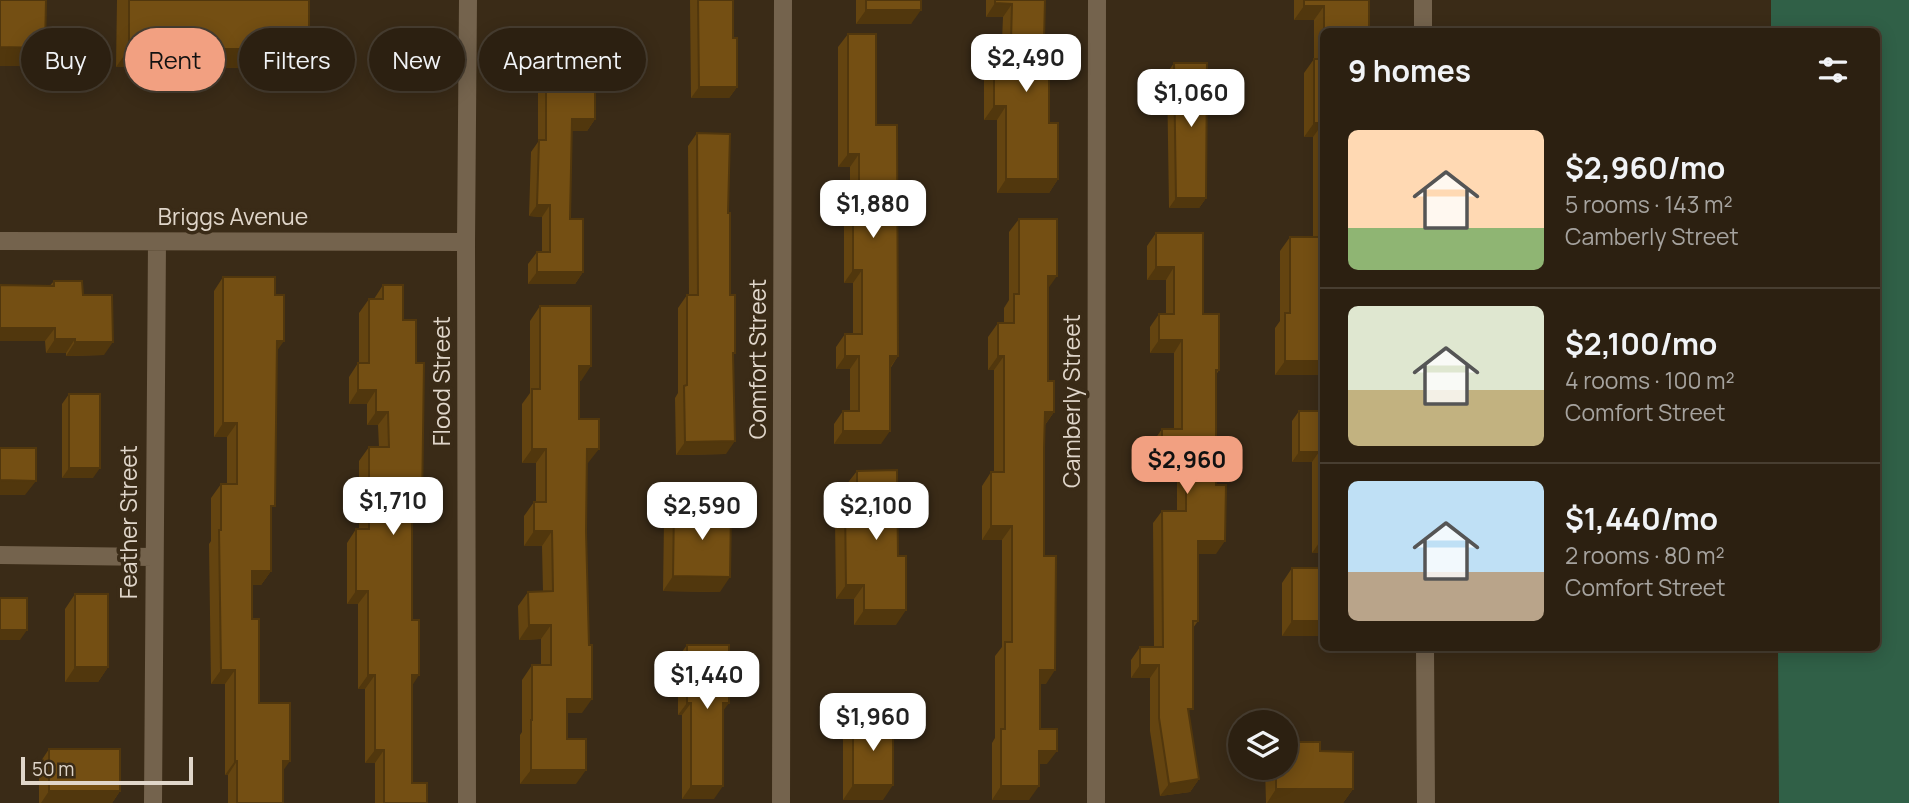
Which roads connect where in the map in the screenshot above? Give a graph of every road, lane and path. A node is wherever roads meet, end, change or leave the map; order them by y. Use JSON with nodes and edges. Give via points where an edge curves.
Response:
{"nodes":[{"id":1,"x":468,"y":0,"type":"edge"},
{"id":2,"x":783,"y":0,"type":"edge"},
{"id":3,"x":1097,"y":0,"type":"edge"},
{"id":4,"x":1423,"y":0,"type":"edge"},
{"id":5,"x":1423,"y":28,"type":"edge"},
{"id":6,"x":0,"y":241,"type":"edge"},
{"id":7,"x":156,"y":242,"type":"junction"},
{"id":8,"x":466,"y":242,"type":"junction"},
{"id":9,"x":0,"y":555,"type":"edge"},
{"id":10,"x":153,"y":557,"type":"junction"},
{"id":11,"x":1425,"y":651,"type":"edge"},
{"id":12,"x":153,"y":803,"type":"edge"},
{"id":13,"x":467,"y":803,"type":"edge"},
{"id":14,"x":781,"y":803,"type":"edge"},
{"id":15,"x":1096,"y":803,"type":"edge"},
{"id":16,"x":1426,"y":803,"type":"edge"}],
"edges":[{"from":1,"to":8,"type":"street","name":"Flood Street"},
{"from":2,"to":14,"type":"street","name":"Comfort Street"},
{"from":3,"to":15,"type":"street","name":"Camberly Street"},
{"from":4,"to":5,"type":"street"},
{"from":6,"to":7,"type":"street","name":"Briggs Avenue"},
{"from":7,"to":8,"type":"street","name":"Briggs Avenue"},
{"from":7,"to":10,"type":"street","name":"Feather Street"},
{"from":8,"to":13,"type":"street","name":"Flood Street"},
{"from":9,"to":10,"type":"street"},
{"from":10,"to":12,"type":"street","name":"Feather Street"},
{"from":11,"to":16,"type":"street"}]}
